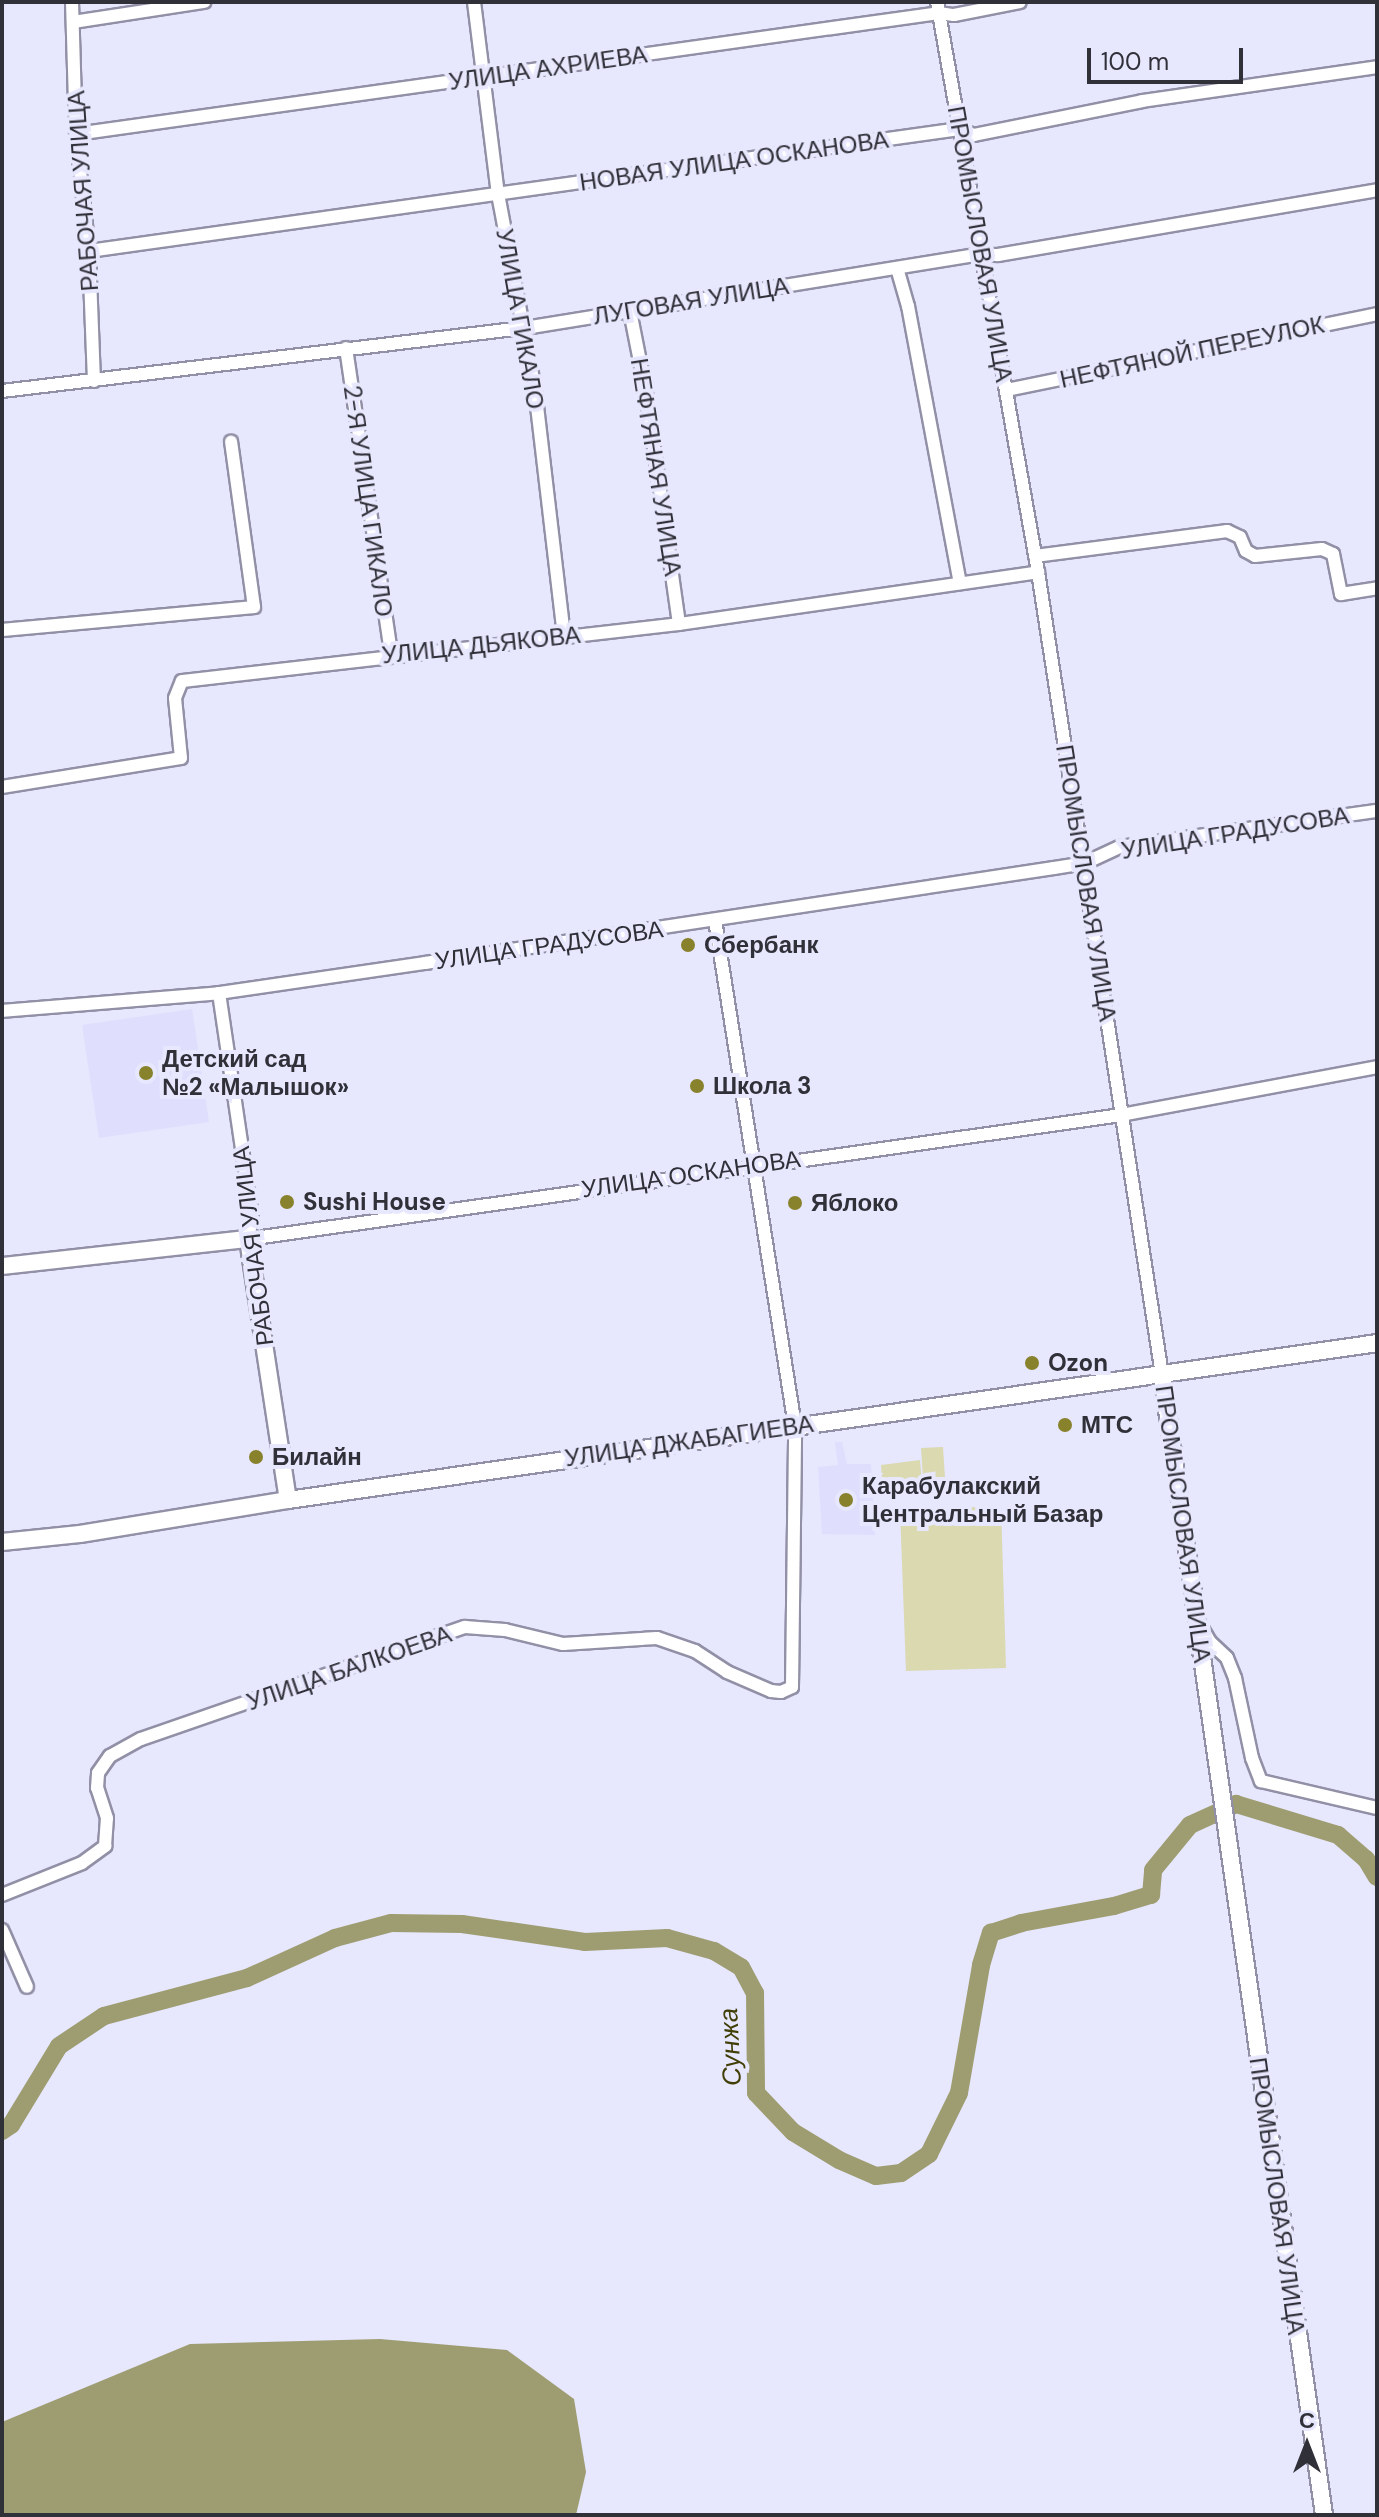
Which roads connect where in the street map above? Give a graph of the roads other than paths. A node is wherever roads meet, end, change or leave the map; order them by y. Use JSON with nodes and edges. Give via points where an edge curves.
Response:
{"nodes":[{"id":1,"x":72,"y":2,"type":"edge"},
{"id":2,"x":204,"y":2,"type":"edge"},
{"id":3,"x":474,"y":2,"type":"edge"},
{"id":4,"x":1020,"y":2,"type":"edge"},
{"id":5,"x":938,"y":8,"type":"edge"},
{"id":6,"x":73,"y":22,"type":"junction"},
{"id":7,"x":1377,"y":67,"type":"edge"},
{"id":8,"x":484,"y":78,"type":"junction"},
{"id":9,"x":959,"y":129,"type":"junction"},
{"id":10,"x":76,"y":134,"type":"junction"},
{"id":11,"x":1377,"y":190,"type":"edge"},
{"id":12,"x":498,"y":194,"type":"junction"},
{"id":13,"x":89,"y":251,"type":"junction"},
{"id":14,"x":982,"y":254,"type":"junction"},
{"id":15,"x":897,"y":268,"type":"junction"},
{"id":16,"x":630,"y":311,"type":"junction"},
{"id":17,"x":1377,"y":314,"type":"edge"},
{"id":18,"x":523,"y":326,"type":"junction"},
{"id":19,"x":346,"y":348,"type":"junction"},
{"id":20,"x":94,"y":381,"type":"junction"},
{"id":21,"x":1007,"y":390,"type":"junction"},
{"id":22,"x":2,"y":391,"type":"edge"},
{"id":23,"x":231,"y":442,"type":"dead end"},
{"id":24,"x":1035,"y":556,"type":"junction"},
{"id":25,"x":1038,"y":572,"type":"junction"},
{"id":26,"x":960,"y":583,"type":"junction"},
{"id":27,"x":1377,"y":588,"type":"edge"},
{"id":28,"x":679,"y":624,"type":"junction"},
{"id":29,"x":2,"y":630,"type":"edge"},
{"id":30,"x":564,"y":637,"type":"junction"},
{"id":31,"x":391,"y":654,"type":"junction"},
{"id":32,"x":2,"y":787,"type":"edge"},
{"id":33,"x":1377,"y":811,"type":"edge"},
{"id":34,"x":1085,"y":863,"type":"junction"},
{"id":35,"x":715,"y":920,"type":"junction"},
{"id":36,"x":219,"y":993,"type":"junction"},
{"id":37,"x":2,"y":1011,"type":"edge"},
{"id":38,"x":1377,"y":1067,"type":"edge"},
{"id":39,"x":1121,"y":1115,"type":"junction"},
{"id":40,"x":755,"y":1164,"type":"junction"},
{"id":41,"x":248,"y":1239,"type":"junction"},
{"id":42,"x":2,"y":1266,"type":"edge"},
{"id":43,"x":1377,"y":1343,"type":"edge"},
{"id":44,"x":1162,"y":1375,"type":"junction"},
{"id":45,"x":795,"y":1426,"type":"junction"},
{"id":46,"x":288,"y":1500,"type":"junction"},
{"id":47,"x":2,"y":1542,"type":"edge"},
{"id":48,"x":1198,"y":1620,"type":"junction"},
{"id":49,"x":1377,"y":1808,"type":"edge"},
{"id":50,"x":2,"y":1895,"type":"edge"},
{"id":51,"x":2,"y":1930,"type":"edge"},
{"id":52,"x":27,"y":1987,"type":"dead end"},
{"id":53,"x":1324,"y":2515,"type":"edge"}],
"edges":[{"from":1,"to":6,"type":"street","name":"РАБОЧАЯ УЛИЦА"},
{"from":2,"to":6,"type":"street"},
{"from":3,"to":8,"type":"street","name":"УЛИЦА ГИКАЛО"},
{"from":4,"to":5,"type":"street","name":"УЛИЦА АХРИЕВА","via":[[954,15]]},
{"from":5,"to":8,"type":"street","name":"УЛИЦА АХРИЕВА"},
{"from":5,"to":9,"type":"street","name":"ПРОМЫСЛОВАЯ УЛИЦА"},
{"from":6,"to":10,"type":"street","name":"РАБОЧАЯ УЛИЦА"},
{"from":7,"to":9,"type":"street","name":"НОВАЯ УЛИЦА ОСКАНОВА","via":[[1142,101],[974,135]]},
{"from":8,"to":10,"type":"street","name":"УЛИЦА АХРИЕВА"},
{"from":8,"to":12,"type":"street","name":"УЛИЦА ГИКАЛО"},
{"from":9,"to":12,"type":"street","name":"НОВАЯ УЛИЦА ОСКАНОВА"},
{"from":9,"to":14,"type":"street","name":"ПРОМЫСЛОВАЯ УЛИЦА"},
{"from":10,"to":13,"type":"street","name":"РАБОЧАЯ УЛИЦА"},
{"from":11,"to":14,"type":"street","name":"ЛУГОВАЯ УЛИЦА"},
{"from":12,"to":13,"type":"street","name":"НОВАЯ УЛИЦА ОСКАНОВА"},
{"from":12,"to":18,"type":"street","name":"УЛИЦА ГИКАЛО"},
{"from":13,"to":20,"type":"street","name":"РАБОЧАЯ УЛИЦА"},
{"from":14,"to":15,"type":"street","name":"ЛУГОВАЯ УЛИЦА"},
{"from":14,"to":21,"type":"street","name":"ПРОМЫСЛОВАЯ УЛИЦА"},
{"from":15,"to":16,"type":"street","name":"ЛУГОВАЯ УЛИЦА"},
{"from":15,"to":26,"type":"street"},
{"from":16,"to":18,"type":"street","name":"ЛУГОВАЯ УЛИЦА"},
{"from":16,"to":28,"type":"street","name":"НЕФТЯНАЯ УЛИЦА"},
{"from":17,"to":21,"type":"street","name":"НЕФТЯНОЙ ПЕРЕУЛОК"},
{"from":18,"to":19,"type":"street","name":"ЛУГОВАЯ УЛИЦА"},
{"from":18,"to":30,"type":"street","name":"УЛИЦА ГИКАЛО"},
{"from":19,"to":20,"type":"street","name":"ЛУГОВАЯ УЛИЦА"},
{"from":19,"to":31,"type":"street","name":"2-Я УЛИЦА ГИКАЛО"},
{"from":20,"to":22,"type":"street","name":"ЛУГОВАЯ УЛИЦА"},
{"from":21,"to":24,"type":"street","name":"ПРОМЫСЛОВАЯ УЛИЦА"},
{"from":23,"to":29,"type":"street","via":[[254,607]]},
{"from":24,"to":25,"type":"street","name":"ПРОМЫСЛОВАЯ УЛИЦА"},
{"from":24,"to":27,"type":"street","via":[[1227,531],[1240,537],[1255,556],[1322,549],[1333,554],[1341,594]]},
{"from":25,"to":26,"type":"street","name":"УЛИЦА ДЬЯКОВА"},
{"from":25,"to":34,"type":"street","name":"ПРОМЫСЛОВАЯ УЛИЦА"},
{"from":26,"to":28,"type":"street","name":"УЛИЦА ДЬЯКОВА"},
{"from":28,"to":30,"type":"street","name":"УЛИЦА ДЬЯКОВА"},
{"from":30,"to":31,"type":"street","name":"УЛИЦА ДЬЯКОВА"},
{"from":31,"to":32,"type":"street","name":"УЛИЦА ДЬЯКОВА","via":[[182,681],[175,698],[181,758]]},
{"from":33,"to":34,"type":"street","name":"УЛИЦА ГРАДУСОВА","via":[[1120,847]]},
{"from":34,"to":35,"type":"street","name":"УЛИЦА ГРАДУСОВА"},
{"from":34,"to":39,"type":"street","name":"ПРОМЫСЛОВАЯ УЛИЦА"},
{"from":35,"to":36,"type":"street","name":"УЛИЦА ГРАДУСОВА"},
{"from":35,"to":40,"type":"street"},
{"from":36,"to":37,"type":"street","name":"УЛИЦА ГРАДУСОВА"},
{"from":36,"to":41,"type":"street","name":"РАБОЧАЯ УЛИЦА","via":[[252,1217]]},
{"from":38,"to":39,"type":"street","name":"УЛИЦА ОСКАНОВА"},
{"from":39,"to":40,"type":"street","name":"УЛИЦА ОСКАНОВА"},
{"from":39,"to":44,"type":"street","name":"ПРОМЫСЛОВАЯ УЛИЦА"},
{"from":40,"to":41,"type":"street","name":"УЛИЦА ОСКАНОВА"},
{"from":40,"to":45,"type":"street"},
{"from":41,"to":42,"type":"main road","name":"УЛИЦА ОСКАНОВА"},
{"from":41,"to":46,"type":"main road","name":"РАБОЧАЯ УЛИЦА"},
{"from":43,"to":44,"type":"main road","name":"УЛИЦА ДЖАБАГИЕВА"},
{"from":44,"to":45,"type":"main road","name":"УЛИЦА ДЖАБАГИЕВА"},
{"from":44,"to":48,"type":"main road","name":"ПРОМЫСЛОВАЯ УЛИЦА"},
{"from":45,"to":46,"type":"main road","name":"УЛИЦА ДЖАБАГИЕВА"},
{"from":45,"to":50,"type":"street","name":"УЛИЦА БАЛКОЕВА","via":[[792,1687],[771,1691],[695,1651],[657,1638],[563,1644],[496,1628],[465,1627],[141,1739],[110,1756],[98,1773],[97,1788],[107,1818],[105,1846],[82,1863]]},
{"from":46,"to":47,"type":"main road","name":"УЛИЦА ДЖАБАГИЕВА"},
{"from":48,"to":49,"type":"street","via":[[1227,1658],[1235,1678],[1261,1781]]},
{"from":48,"to":53,"type":"main road","name":"ПРОМЫСЛОВАЯ УЛИЦА"},
{"from":51,"to":52,"type":"street"}]}
